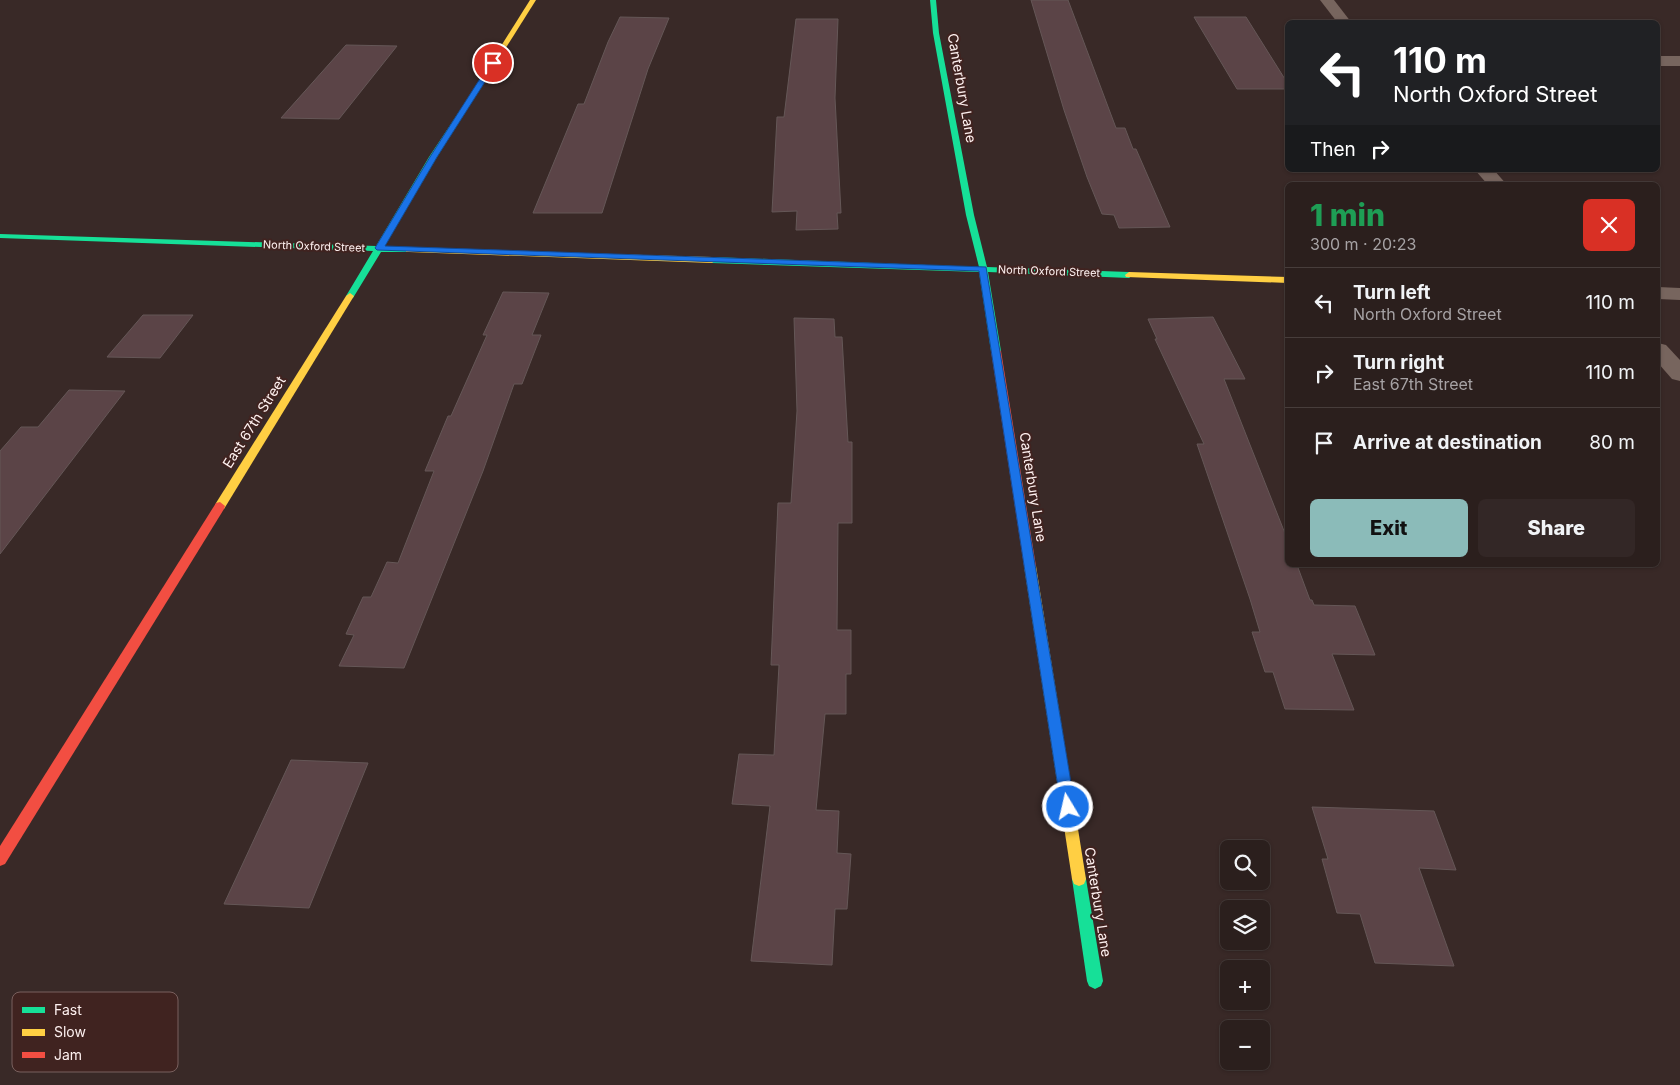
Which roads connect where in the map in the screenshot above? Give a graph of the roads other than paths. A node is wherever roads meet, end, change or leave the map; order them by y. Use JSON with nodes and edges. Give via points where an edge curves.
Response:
{"nodes":[{"id":1,"x":533,"y":0,"type":"edge"},
{"id":2,"x":934,"y":0,"type":"edge"},
{"id":3,"x":1327,"y":0,"type":"edge"},
{"id":4,"x":1342,"y":20,"type":"edge"},
{"id":5,"x":1660,"y":61,"type":"edge"},
{"id":6,"x":1680,"y":61,"type":"edge"},
{"id":7,"x":1486,"y":172,"type":"edge"},
{"id":8,"x":1495,"y":182,"type":"edge"},
{"id":9,"x":0,"y":236,"type":"edge"},
{"id":10,"x":380,"y":248,"type":"junction"},
{"id":11,"x":983,"y":268,"type":"junction"},
{"id":12,"x":1285,"y":280,"type":"edge"},
{"id":13,"x":1660,"y":293,"type":"edge"},
{"id":14,"x":1680,"y":294,"type":"edge"},
{"id":15,"x":1660,"y":352,"type":"edge"},
{"id":16,"x":1680,"y":374,"type":"edge"},
{"id":17,"x":0,"y":859,"type":"edge"},
{"id":18,"x":1095,"y":981,"type":"dead end"}],
"edges":[{"from":1,"to":10,"type":"street","name":"East 67th Street","via":[[433,157]]},
{"from":2,"to":11,"type":"street","name":"Canterbury Lane","via":[[942,62]]},
{"from":3,"to":4,"type":"street"},
{"from":5,"to":6,"type":"street"},
{"from":7,"to":8,"type":"street"},
{"from":9,"to":10,"type":"street","name":"North Oxford Street"},
{"from":10,"to":11,"type":"street","name":"North Oxford Street"},
{"from":10,"to":17,"type":"street","name":"East 67th Street"},
{"from":11,"to":12,"type":"street","name":"North Oxford Street"},
{"from":11,"to":18,"type":"street","name":"Canterbury Lane"},
{"from":13,"to":14,"type":"street"},
{"from":15,"to":16,"type":"street"}]}
